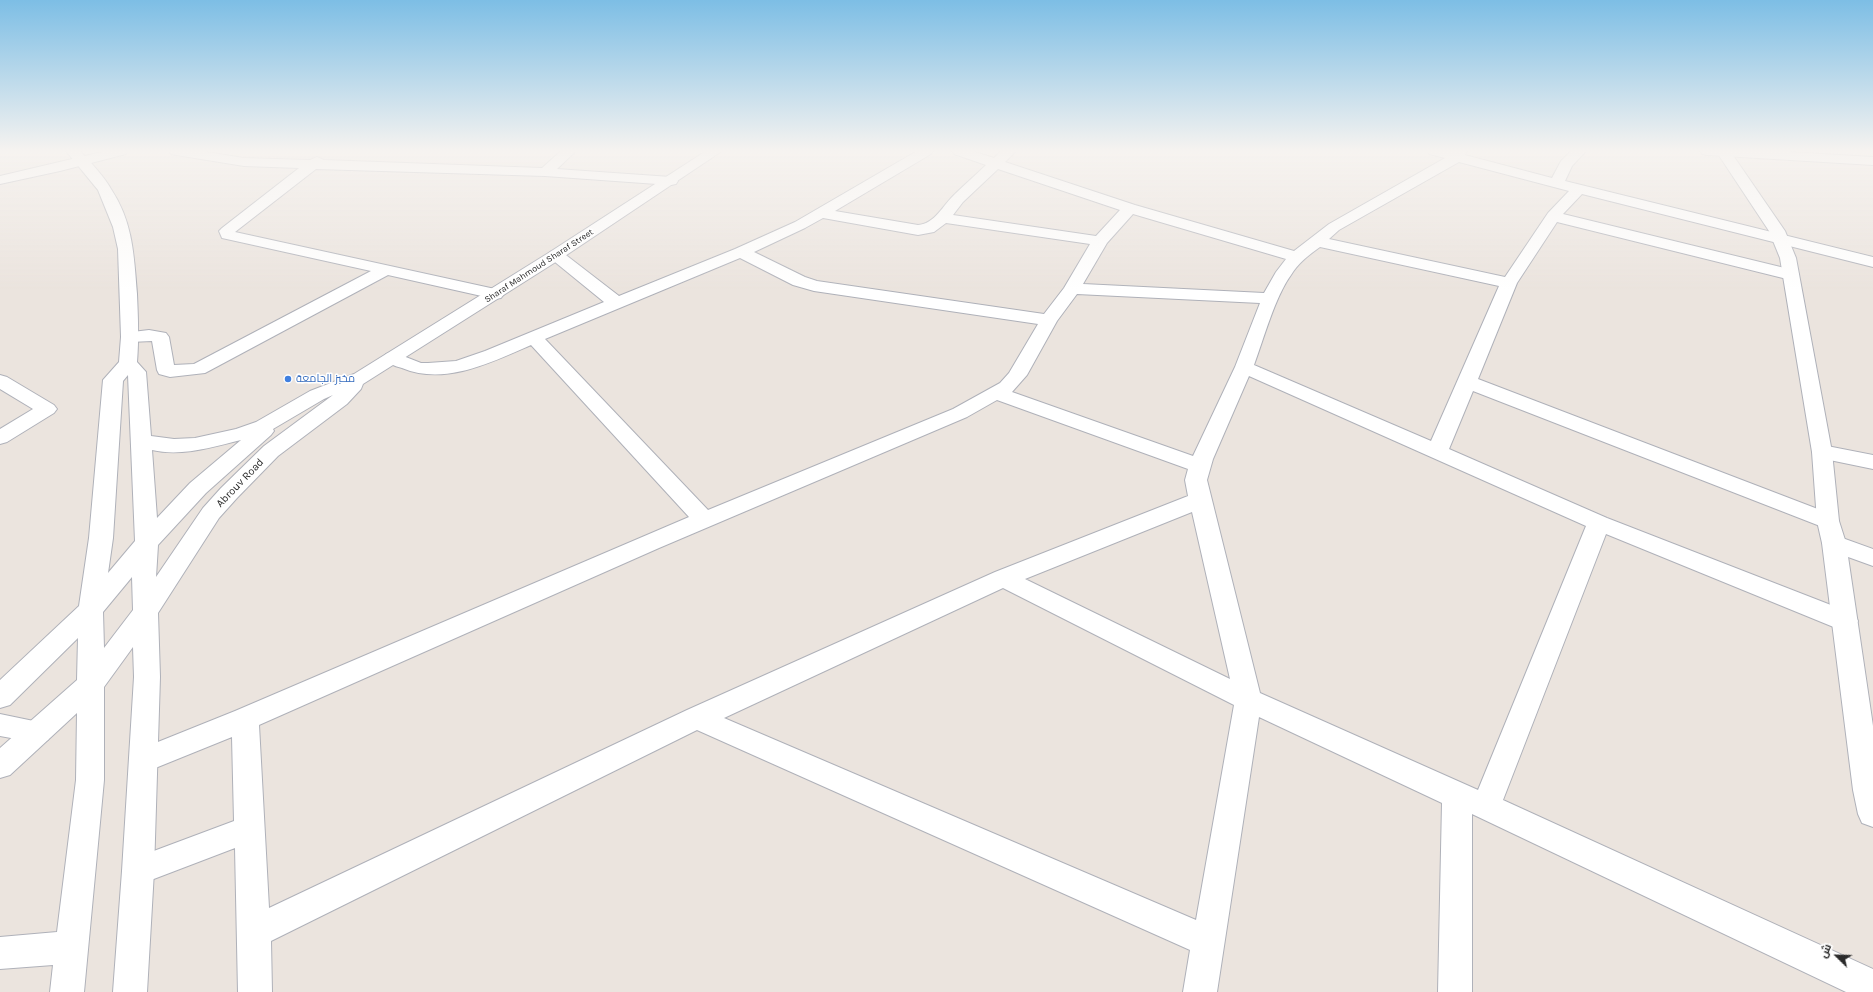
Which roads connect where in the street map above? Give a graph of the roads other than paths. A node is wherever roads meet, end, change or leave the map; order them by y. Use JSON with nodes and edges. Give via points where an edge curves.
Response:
{"nodes":[{"id":1,"x":108,"y":197,"type":"edge"},
{"id":2,"x":271,"y":197,"type":"edge"},
{"id":3,"x":645,"y":197,"type":"edge"},
{"id":4,"x":847,"y":197,"type":"edge"},
{"id":5,"x":960,"y":197,"type":"edge"},
{"id":6,"x":1098,"y":197,"type":"edge"},
{"id":7,"x":1384,"y":197,"type":"edge"},
{"id":8,"x":1571,"y":197,"type":"edge"},
{"id":9,"x":1612,"y":197,"type":"edge"},
{"id":10,"x":1752,"y":197,"type":"edge"},
{"id":11,"x":1130,"y":208,"type":"junction"},
{"id":12,"x":820,"y":213,"type":"junction"},
{"id":13,"x":1553,"y":216,"type":"junction"},
{"id":14,"x":943,"y":218,"type":"junction"},
{"id":15,"x":1780,"y":240,"type":"junction"},
{"id":16,"x":1100,"y":241,"type":"junction"},
{"id":17,"x":1316,"y":241,"type":"junction"},
{"id":18,"x":740,"y":252,"type":"junction"},
{"id":19,"x":556,"y":255,"type":"junction"},
{"id":20,"x":1297,"y":257,"type":"junction"},
{"id":21,"x":1873,"y":262,"type":"edge"},
{"id":22,"x":386,"y":270,"type":"junction"},
{"id":23,"x":1791,"y":275,"type":"junction"},
{"id":24,"x":1509,"y":283,"type":"junction"},
{"id":25,"x":1072,"y":289,"type":"junction"},
{"id":26,"x":495,"y":294,"type":"junction"},
{"id":27,"x":1270,"y":298,"type":"junction"},
{"id":28,"x":616,"y":303,"type":"junction"},
{"id":29,"x":1049,"y":320,"type":"junction"},
{"id":30,"x":130,"y":337,"type":"junction"},
{"id":31,"x":534,"y":338,"type":"junction"},
{"id":32,"x":393,"y":358,"type":"junction"},
{"id":33,"x":128,"y":363,"type":"junction"},
{"id":34,"x":1244,"y":367,"type":"junction"},
{"id":35,"x":361,"y":378,"type":"junction"},
{"id":36,"x":0,"y":381,"type":"edge"},
{"id":37,"x":1468,"y":382,"type":"junction"},
{"id":38,"x":995,"y":393,"type":"junction"},
{"id":39,"x":282,"y":416,"type":"junction"},
{"id":40,"x":0,"y":438,"type":"edge"},
{"id":41,"x":140,"y":439,"type":"junction"},
{"id":42,"x":1437,"y":452,"type":"junction"},
{"id":43,"x":1822,"y":452,"type":"junction"},
{"id":44,"x":1873,"y":462,"type":"edge"},
{"id":45,"x":1201,"y":466,"type":"junction"},
{"id":46,"x":1200,"y":500,"type":"junction"},
{"id":47,"x":705,"y":520,"type":"junction"},
{"id":48,"x":1828,"y":521,"type":"junction"},
{"id":49,"x":1599,"y":523,"type":"junction"},
{"id":50,"x":147,"y":543,"type":"junction"},
{"id":51,"x":1834,"y":543,"type":"junction"},
{"id":52,"x":1873,"y":558,"type":"edge"},
{"id":53,"x":1003,"y":578,"type":"junction"},
{"id":54,"x":91,"y":610,"type":"junction"},
{"id":55,"x":146,"y":611,"type":"junction"},
{"id":56,"x":1845,"y":621,"type":"junction"},
{"id":57,"x":92,"y":683,"type":"junction"},
{"id":58,"x":0,"y":697,"type":"edge"},
{"id":59,"x":1248,"y":700,"type":"junction"},
{"id":60,"x":697,"y":718,"type":"junction"},
{"id":61,"x":245,"y":719,"type":"junction"},
{"id":62,"x":0,"y":725,"type":"edge"},
{"id":63,"x":38,"y":732,"type":"junction"},
{"id":64,"x":142,"y":761,"type":"junction"},
{"id":65,"x":0,"y":766,"type":"edge"},
{"id":66,"x":1457,"y":796,"type":"junction"},
{"id":67,"x":1871,"y":799,"type":"edge"},
{"id":68,"x":1486,"y":806,"type":"junction"},
{"id":69,"x":248,"y":829,"type":"junction"},
{"id":70,"x":138,"y":871,"type":"junction"},
{"id":71,"x":254,"y":932,"type":"junction"},
{"id":72,"x":1209,"y":942,"type":"junction"},
{"id":73,"x":71,"y":947,"type":"junction"},
{"id":74,"x":0,"y":953,"type":"edge"},
{"id":75,"x":1873,"y":987,"type":"edge"},
{"id":76,"x":66,"y":992,"type":"edge"},
{"id":77,"x":130,"y":992,"type":"edge"},
{"id":78,"x":255,"y":992,"type":"edge"},
{"id":79,"x":1200,"y":992,"type":"edge"},
{"id":80,"x":1455,"y":992,"type":"edge"}],
"edges":[{"from":1,"to":30,"type":"street","via":[[121,227],[126,249]]},
{"from":2,"to":22,"type":"street","via":[[228,231],[228,235]]},
{"from":3,"to":19,"type":"street","name":"Sharaf Mahmoud Sharaf Street"},
{"from":4,"to":12,"type":"street"},
{"from":5,"to":14,"type":"street"},
{"from":6,"to":11,"type":"street"},
{"from":7,"to":17,"type":"street"},
{"from":8,"to":13,"type":"street"},
{"from":9,"to":15,"type":"street"},
{"from":10,"to":15,"type":"street","via":[[1777,231]]},
{"from":11,"to":16,"type":"street"},
{"from":11,"to":20,"type":"street"},
{"from":12,"to":14,"type":"street","via":[[922,230],[932,228]]},
{"from":12,"to":18,"type":"street"},
{"from":13,"to":23,"type":"street"},
{"from":13,"to":24,"type":"street"},
{"from":14,"to":16,"type":"street"},
{"from":15,"to":21,"type":"street"},
{"from":15,"to":23,"type":"street","via":[[1788,258]]},
{"from":16,"to":25,"type":"street"},
{"from":17,"to":20,"type":"street"},
{"from":17,"to":24,"type":"street"},
{"from":18,"to":28,"type":"street"},
{"from":18,"to":29,"type":"street","via":[[814,286]]},
{"from":19,"to":26,"type":"street","name":"Sharaf Mahmoud Sharaf Street"},
{"from":19,"to":28,"type":"street"},
{"from":20,"to":27,"type":"street","via":[[1279,279]]},
{"from":22,"to":26,"type":"street"},
{"from":22,"to":30,"type":"street","via":[[198,369],[170,372],[166,370],[160,337],[149,334]]},
{"from":23,"to":43,"type":"street"},
{"from":24,"to":37,"type":"street"},
{"from":25,"to":27,"type":"street"},
{"from":25,"to":29,"type":"street"},
{"from":26,"to":32,"type":"street","name":"Sharaf Mahmoud Sharaf Street"},
{"from":27,"to":34,"type":"street"},
{"from":28,"to":31,"type":"street"},
{"from":29,"to":38,"type":"street","via":[[1017,376],[1007,387]]},
{"from":30,"to":33,"type":"street"},
{"from":31,"to":32,"type":"street","via":[[481,360],[446,368],[417,367]]},
{"from":31,"to":47,"type":"street"},
{"from":32,"to":35,"type":"street","name":"Sharaf Mahmoud Sharaf Street"},
{"from":33,"to":41,"type":"street","via":[[137,372]]},
{"from":33,"to":54,"type":"street","via":[[112,380],[102,530]]},
{"from":34,"to":42,"type":"street"},
{"from":34,"to":45,"type":"street"},
{"from":35,"to":39,"type":"street","via":[[318,395]]},
{"from":35,"to":55,"type":"street","name":"Abrouv Road","via":[[340,400],[271,451],[229,493],[207,519]]},
{"from":36,"to":40,"type":"street","via":[[46,409]]},
{"from":37,"to":42,"type":"street"},
{"from":37,"to":48,"type":"street"},
{"from":38,"to":45,"type":"street"},
{"from":38,"to":47,"type":"street","via":[[960,413]]},
{"from":39,"to":41,"type":"street","via":[[241,434],[210,442],[174,445],[155,444]]},
{"from":39,"to":50,"type":"street","name":"Abrouv Road","via":[[198,488]]},
{"from":41,"to":50,"type":"street"},
{"from":42,"to":49,"type":"street"},
{"from":43,"to":44,"type":"street"},
{"from":43,"to":48,"type":"street"},
{"from":45,"to":46,"type":"street","via":[[1196,480]]},
{"from":46,"to":53,"type":"street"},
{"from":46,"to":59,"type":"street"},
{"from":47,"to":61,"type":"street"},
{"from":48,"to":51,"type":"street"},
{"from":49,"to":56,"type":"street"},
{"from":49,"to":68,"type":"street"},
{"from":50,"to":54,"type":"street","name":"Abrouv Road"},
{"from":50,"to":55,"type":"street","via":[[144,568]]},
{"from":51,"to":52,"type":"street"},
{"from":51,"to":56,"type":"street"},
{"from":53,"to":59,"type":"street"},
{"from":53,"to":60,"type":"street"},
{"from":54,"to":57,"type":"street"},
{"from":54,"to":58,"type":"street","name":"Abrouv Road"},
{"from":55,"to":57,"type":"street","name":"Abrouv Road"},
{"from":55,"to":64,"type":"street","via":[[147,677]]},
{"from":56,"to":67,"type":"street"},
{"from":57,"to":63,"type":"street","name":"Abrouv Road"},
{"from":57,"to":73,"type":"street","via":[[90,780]]},
{"from":59,"to":66,"type":"street"},
{"from":59,"to":72,"type":"street"},
{"from":60,"to":71,"type":"street"},
{"from":60,"to":72,"type":"street"},
{"from":61,"to":64,"type":"street"},
{"from":61,"to":69,"type":"street"},
{"from":62,"to":63,"type":"street"},
{"from":63,"to":65,"type":"street","name":"Abrouv Road"},
{"from":64,"to":70,"type":"street"},
{"from":66,"to":68,"type":"street"},
{"from":66,"to":80,"type":"street"},
{"from":68,"to":75,"type":"street"},
{"from":69,"to":70,"type":"street"},
{"from":69,"to":71,"type":"street"},
{"from":70,"to":77,"type":"street"},
{"from":71,"to":78,"type":"street"},
{"from":72,"to":79,"type":"street"},
{"from":73,"to":74,"type":"street"},
{"from":73,"to":76,"type":"street"}]}
